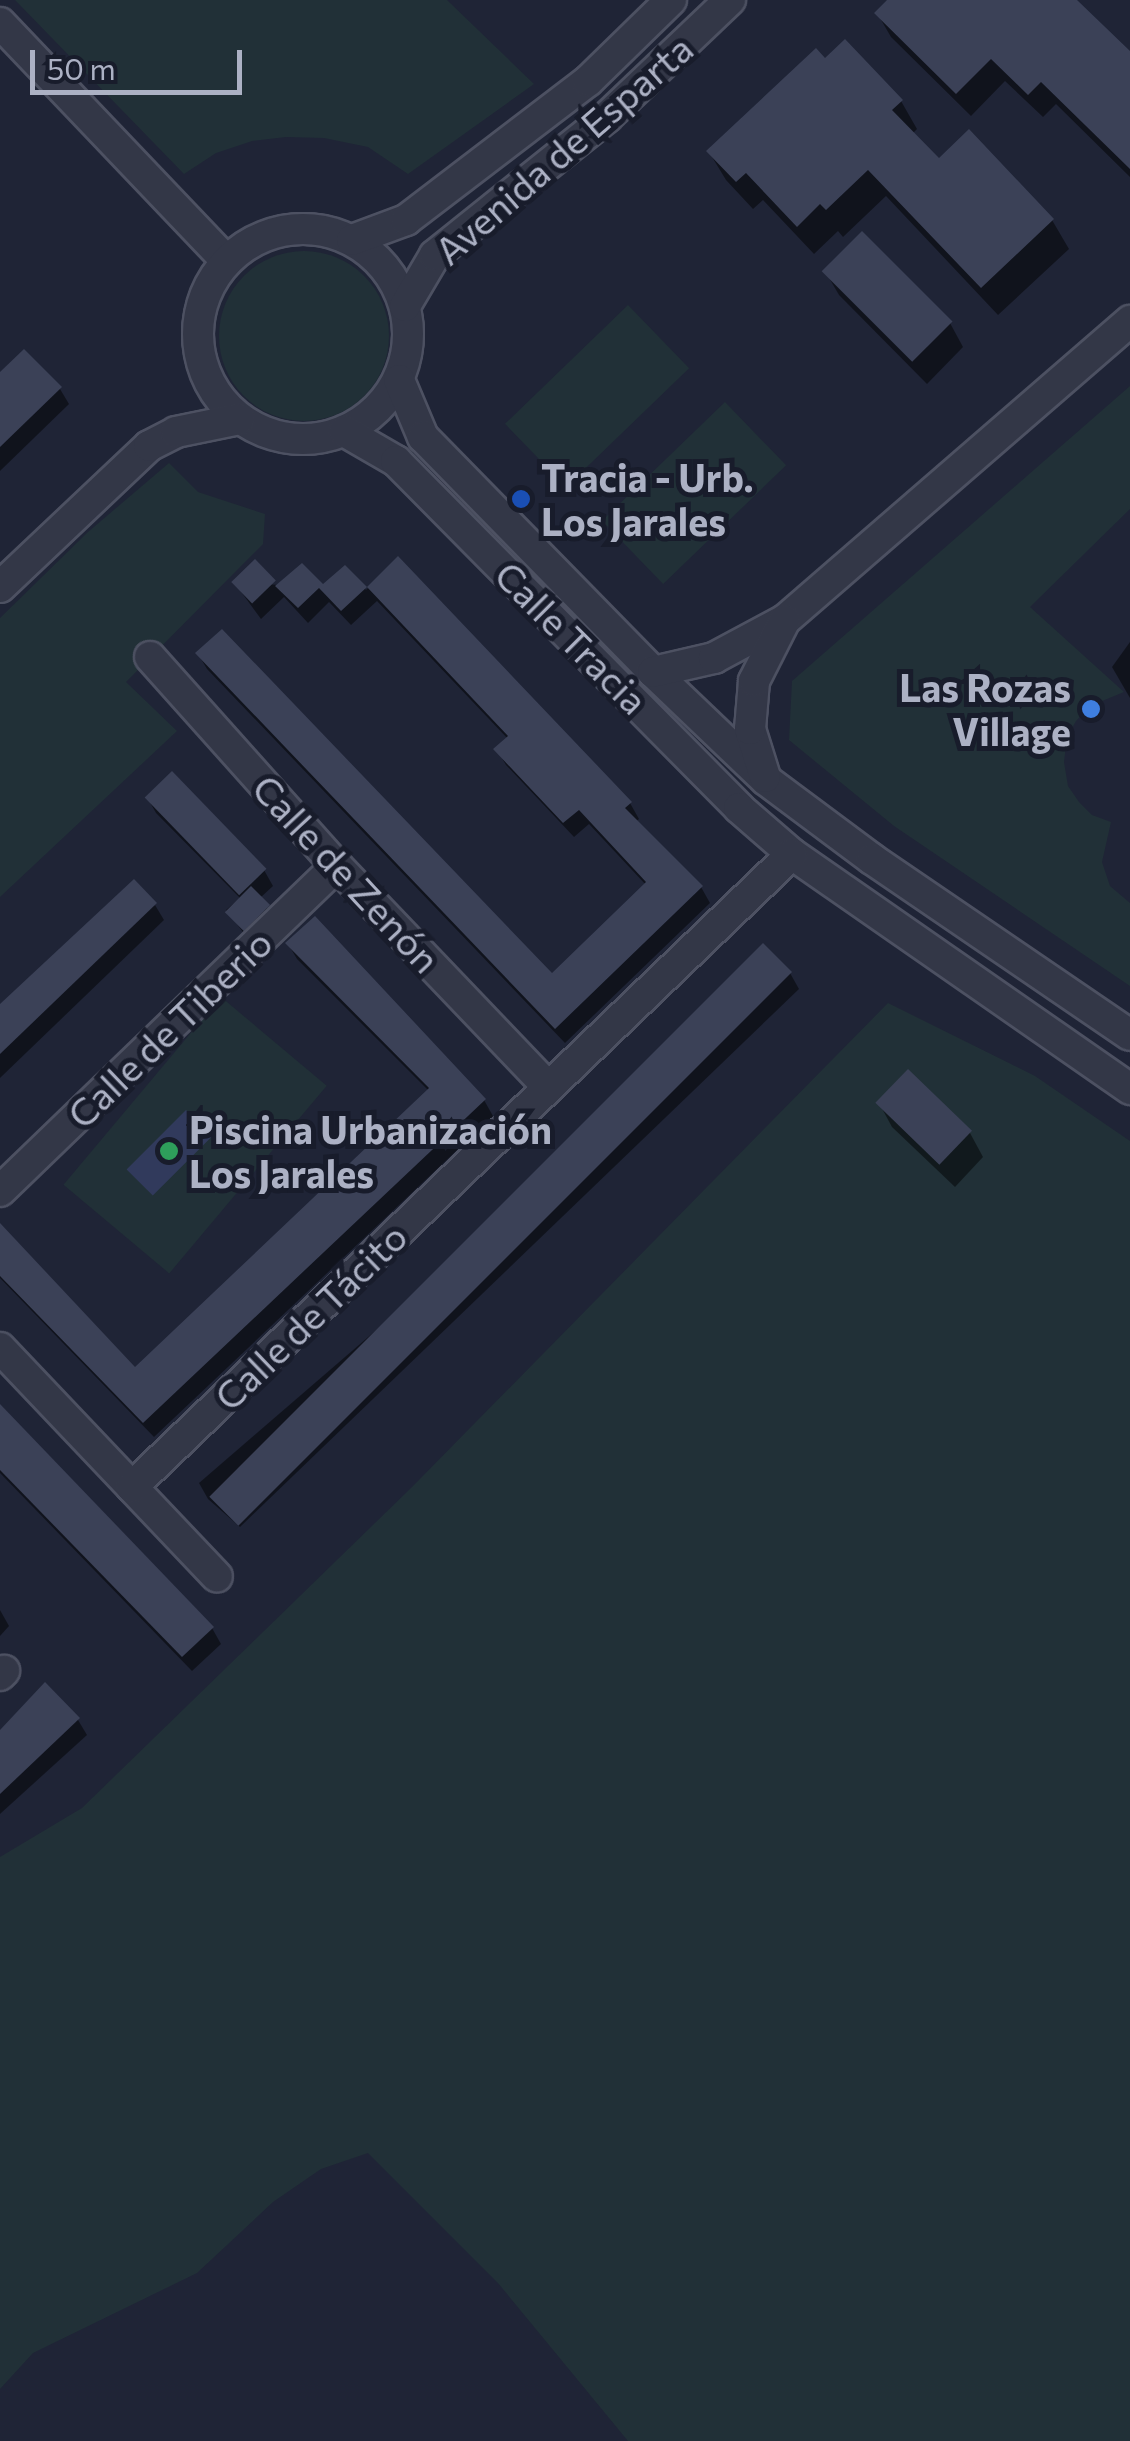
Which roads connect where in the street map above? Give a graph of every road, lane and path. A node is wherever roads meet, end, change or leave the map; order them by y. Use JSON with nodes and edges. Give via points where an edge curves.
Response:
{"nodes":[{"id":1,"x":672,"y":0,"type":"edge"},
{"id":2,"x":730,"y":0,"type":"edge"},
{"id":3,"x":0,"y":24,"type":"edge"},
{"id":4,"x":352,"y":240,"type":"junction"},
{"id":5,"x":227,"y":261,"type":"junction"},
{"id":6,"x":405,"y":306,"type":"junction"},
{"id":7,"x":1130,"y":320,"type":"edge"},
{"id":8,"x":399,"y":380,"type":"junction"},
{"id":9,"x":240,"y":419,"type":"junction"},
{"id":10,"x":344,"y":432,"type":"junction"},
{"id":11,"x":0,"y":587,"type":"edge"},
{"id":12,"x":785,"y":620,"type":"junction"},
{"id":13,"x":150,"y":657,"type":"dead end"},
{"id":14,"x":652,"y":672,"type":"junction"},
{"id":15,"x":766,"y":780,"type":"junction"},
{"id":16,"x":792,"y":854,"type":"junction"},
{"id":17,"x":337,"y":866,"type":"junction"},
{"id":18,"x":1130,"y":1035,"type":"edge"},
{"id":19,"x":548,"y":1087,"type":"junction"},
{"id":20,"x":1130,"y":1089,"type":"edge"},
{"id":21,"x":0,"y":1191,"type":"edge"},
{"id":22,"x":0,"y":1348,"type":"edge"},
{"id":23,"x":132,"y":1487,"type":"junction"},
{"id":24,"x":217,"y":1577,"type":"dead end"}],
"edges":[{"from":1,"to":4,"type":"street","name":"Avenida de Esparta","via":[[588,81],[406,220]]},
{"from":2,"to":6,"type":"street","name":"Avenida de Esparta","via":[[607,116],[435,256]]},
{"from":3,"to":5,"type":"street"},
{"from":4,"to":5,"type":"street","via":[[309,228],[286,230],[254,241]]},
{"from":4,"to":6,"type":"street","via":[[376,257]]},
{"from":5,"to":9,"type":"street","via":[[209,285],[197,343],[204,372]]},
{"from":6,"to":8,"type":"street","via":[[409,344]]},
{"from":7,"to":12,"type":"street"},
{"from":8,"to":10,"type":"street","via":[[376,411]]},
{"from":8,"to":14,"type":"street","name":"Calle Tracia","via":[[423,437]]},
{"from":9,"to":10,"type":"street","via":[[291,439]]},
{"from":9,"to":11,"type":"street","via":[[176,432],[149,446]]},
{"from":10,"to":16,"type":"street","name":"Calle Tracia","via":[[396,461]]},
{"from":12,"to":14,"type":"street","via":[[714,658]]},
{"from":12,"to":15,"type":"street","via":[[754,681],[750,730]]},
{"from":13,"to":17,"type":"street","name":"Calle de Zenón"},
{"from":14,"to":15,"type":"street","name":"Calle Tracia"},
{"from":15,"to":18,"type":"street","name":"Calle Tracia"},
{"from":16,"to":19,"type":"street","name":"Calle de Tácito"},
{"from":16,"to":20,"type":"street","name":"Calle Tracia"},
{"from":17,"to":19,"type":"street","name":"Calle de Zenón"},
{"from":17,"to":21,"type":"street","name":"Calle de Tiberio"},
{"from":19,"to":23,"type":"street","name":"Calle de Tácito"},
{"from":22,"to":23,"type":"street"},
{"from":23,"to":24,"type":"street"}]}
